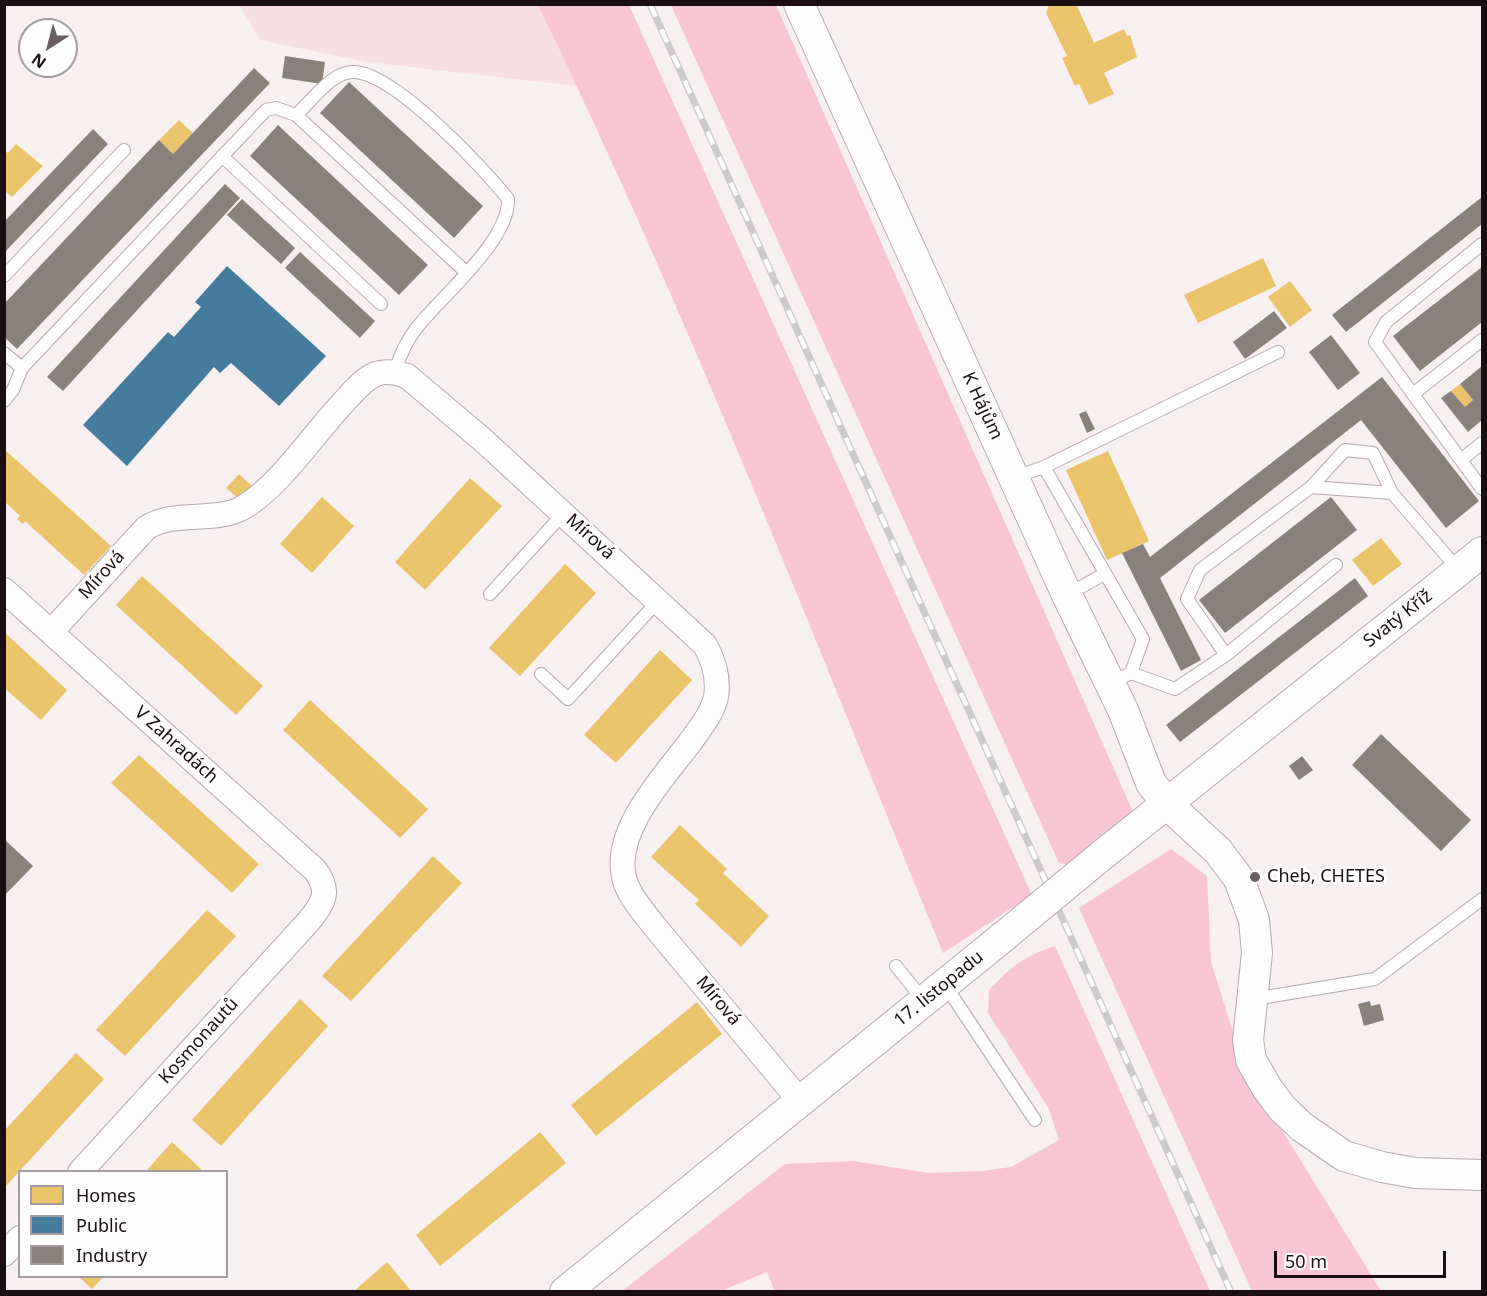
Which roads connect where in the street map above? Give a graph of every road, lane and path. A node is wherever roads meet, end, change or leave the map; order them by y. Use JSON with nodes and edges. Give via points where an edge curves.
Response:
{"nodes":[{"id":1,"x":799,"y":4,"type":"edge"},
{"id":2,"x":296,"y":115,"type":"junction"},
{"id":3,"x":124,"y":150,"type":"dead end"},
{"id":4,"x":222,"y":156,"type":"junction"},
{"id":5,"x":1482,"y":244,"type":"edge"},
{"id":6,"x":467,"y":273,"type":"junction"},
{"id":7,"x":4,"y":276,"type":"edge"},
{"id":8,"x":381,"y":304,"type":"dead end"},
{"id":9,"x":1482,"y":340,"type":"edge"},
{"id":10,"x":4,"y":352,"type":"edge"},
{"id":11,"x":1278,"y":352,"type":"dead end"},
{"id":12,"x":22,"y":369,"type":"junction"},
{"id":13,"x":394,"y":372,"type":"junction"},
{"id":14,"x":1413,"y":394,"type":"junction"},
{"id":15,"x":4,"y":401,"type":"edge"},
{"id":16,"x":1482,"y":443,"type":"edge"},
{"id":17,"x":1461,"y":460,"type":"junction"},
{"id":18,"x":1044,"y":467,"type":"junction"},
{"id":19,"x":1015,"y":477,"type":"junction"},
{"id":20,"x":1311,"y":487,"type":"junction"},
{"id":21,"x":1482,"y":489,"type":"edge"},
{"id":22,"x":1392,"y":493,"type":"junction"},
{"id":23,"x":564,"y":513,"type":"junction"},
{"id":24,"x":1482,"y":552,"type":"edge"},
{"id":25,"x":1336,"y":565,"type":"dead end"},
{"id":26,"x":1459,"y":570,"type":"junction"},
{"id":27,"x":1104,"y":574,"type":"junction"},
{"id":28,"x":4,"y":590,"type":"edge"},
{"id":29,"x":490,"y":594,"type":"dead end"},
{"id":30,"x":1067,"y":595,"type":"junction"},
{"id":31,"x":659,"y":600,"type":"junction"},
{"id":32,"x":51,"y":632,"type":"junction"},
{"id":33,"x":1226,"y":655,"type":"junction"},
{"id":34,"x":541,"y":674,"type":"dead end"},
{"id":35,"x":1120,"y":678,"type":"junction"},
{"id":36,"x":1313,"y":687,"type":"joint"},
{"id":37,"x":1168,"y":805,"type":"junction"},
{"id":38,"x":1482,"y":899,"type":"edge"},
{"id":39,"x":318,"y":909,"type":"joint"},
{"id":40,"x":896,"y":966,"type":"dead end"},
{"id":41,"x":934,"y":993,"type":"junction"},
{"id":42,"x":1253,"y":999,"type":"junction"},
{"id":43,"x":801,"y":1102,"type":"junction"},
{"id":44,"x":1035,"y":1120,"type":"dead end"},
{"id":45,"x":82,"y":1170,"type":"edge"},
{"id":46,"x":1482,"y":1175,"type":"edge"},
{"id":47,"x":18,"y":1240,"type":"edge"},
{"id":48,"x":4,"y":1254,"type":"edge"},
{"id":49,"x":565,"y":1292,"type":"edge"}],
"edges":[{"from":1,"to":19,"type":"street","name":"K Hájům"},
{"from":2,"to":4,"type":"lane","via":[[276,108],[266,110]]},
{"from":2,"to":6,"type":"lane"},
{"from":2,"to":6,"type":"lane","via":[[336,77],[353,71],[385,83],[453,140],[507,199],[504,224]]},
{"from":3,"to":7,"type":"lane"},
{"from":4,"to":8,"type":"lane"},
{"from":4,"to":12,"type":"lane"},
{"from":5,"to":14,"type":"lane","via":[[1386,322],[1375,342]]},
{"from":6,"to":13,"type":"lane","via":[[415,330]]},
{"from":9,"to":14,"type":"lane"},
{"from":10,"to":12,"type":"lane"},
{"from":11,"to":18,"type":"lane"},
{"from":12,"to":15,"type":"lane"},
{"from":13,"to":23,"type":"street","name":"Mírová","via":[[423,387]]},
{"from":13,"to":32,"type":"street","name":"Mírová","via":[[376,374],[352,393],[253,501],[240,509],[162,520],[146,528]]},
{"from":14,"to":17,"type":"lane"},
{"from":16,"to":17,"type":"lane"},
{"from":17,"to":21,"type":"lane"},
{"from":18,"to":19,"type":"lane"},
{"from":18,"to":27,"type":"lane"},
{"from":19,"to":30,"type":"street","name":"K Hájům"},
{"from":20,"to":22,"type":"lane"},
{"from":20,"to":22,"type":"lane","via":[[1345,450],[1373,453]]},
{"from":20,"to":33,"type":"lane","via":[[1200,570],[1187,599]]},
{"from":22,"to":26,"type":"lane"},
{"from":23,"to":29,"type":"lane"},
{"from":23,"to":31,"type":"street","name":"Mírová"},
{"from":24,"to":26,"type":"street","name":"Svatý Kříž"},
{"from":25,"to":33,"type":"lane"},
{"from":26,"to":36,"type":"street","name":"Svatý Kříž"},
{"from":27,"to":30,"type":"lane"},
{"from":27,"to":35,"type":"lane","via":[[1143,639]]},
{"from":28,"to":32,"type":"street","name":"V Zahradách"},
{"from":30,"to":35,"type":"street","name":"K Hájům"},
{"from":31,"to":34,"type":"lane","via":[[568,699]]},
{"from":31,"to":43,"type":"street","name":"Mírová","via":[[705,645],[714,661],[716,698],[703,724],[636,816],[624,844],[624,878],[655,927]]},
{"from":32,"to":39,"type":"street","name":"V Zahradách","via":[[315,870],[323,881],[324,896]]},
{"from":33,"to":35,"type":"lane","via":[[1175,689]]},
{"from":35,"to":37,"type":"street","name":"K Hájům","via":[[1151,783]]},
{"from":36,"to":37,"type":"street","name":"17. listopadu"},
{"from":37,"to":41,"type":"street","name":"17. listopadu","bridge":true},
{"from":37,"to":42,"type":"street","name":"K Hájům","via":[[1218,851],[1239,879],[1254,920],[1257,953]]},
{"from":38,"to":42,"type":"lane","via":[[1375,979]]},
{"from":39,"to":45,"type":"street","name":"Kosmonautů"},
{"from":40,"to":41,"type":"lane"},
{"from":41,"to":43,"type":"street","name":"17. listopadu"},
{"from":41,"to":44,"type":"lane"},
{"from":42,"to":46,"type":"street","name":"K Hájům","via":[[1248,1040],[1251,1060],[1282,1108],[1322,1143],[1344,1156],[1382,1167],[1415,1173]]},
{"from":43,"to":49,"type":"street","name":"17. listopadu"},
{"from":47,"to":48,"type":"street"}]}
